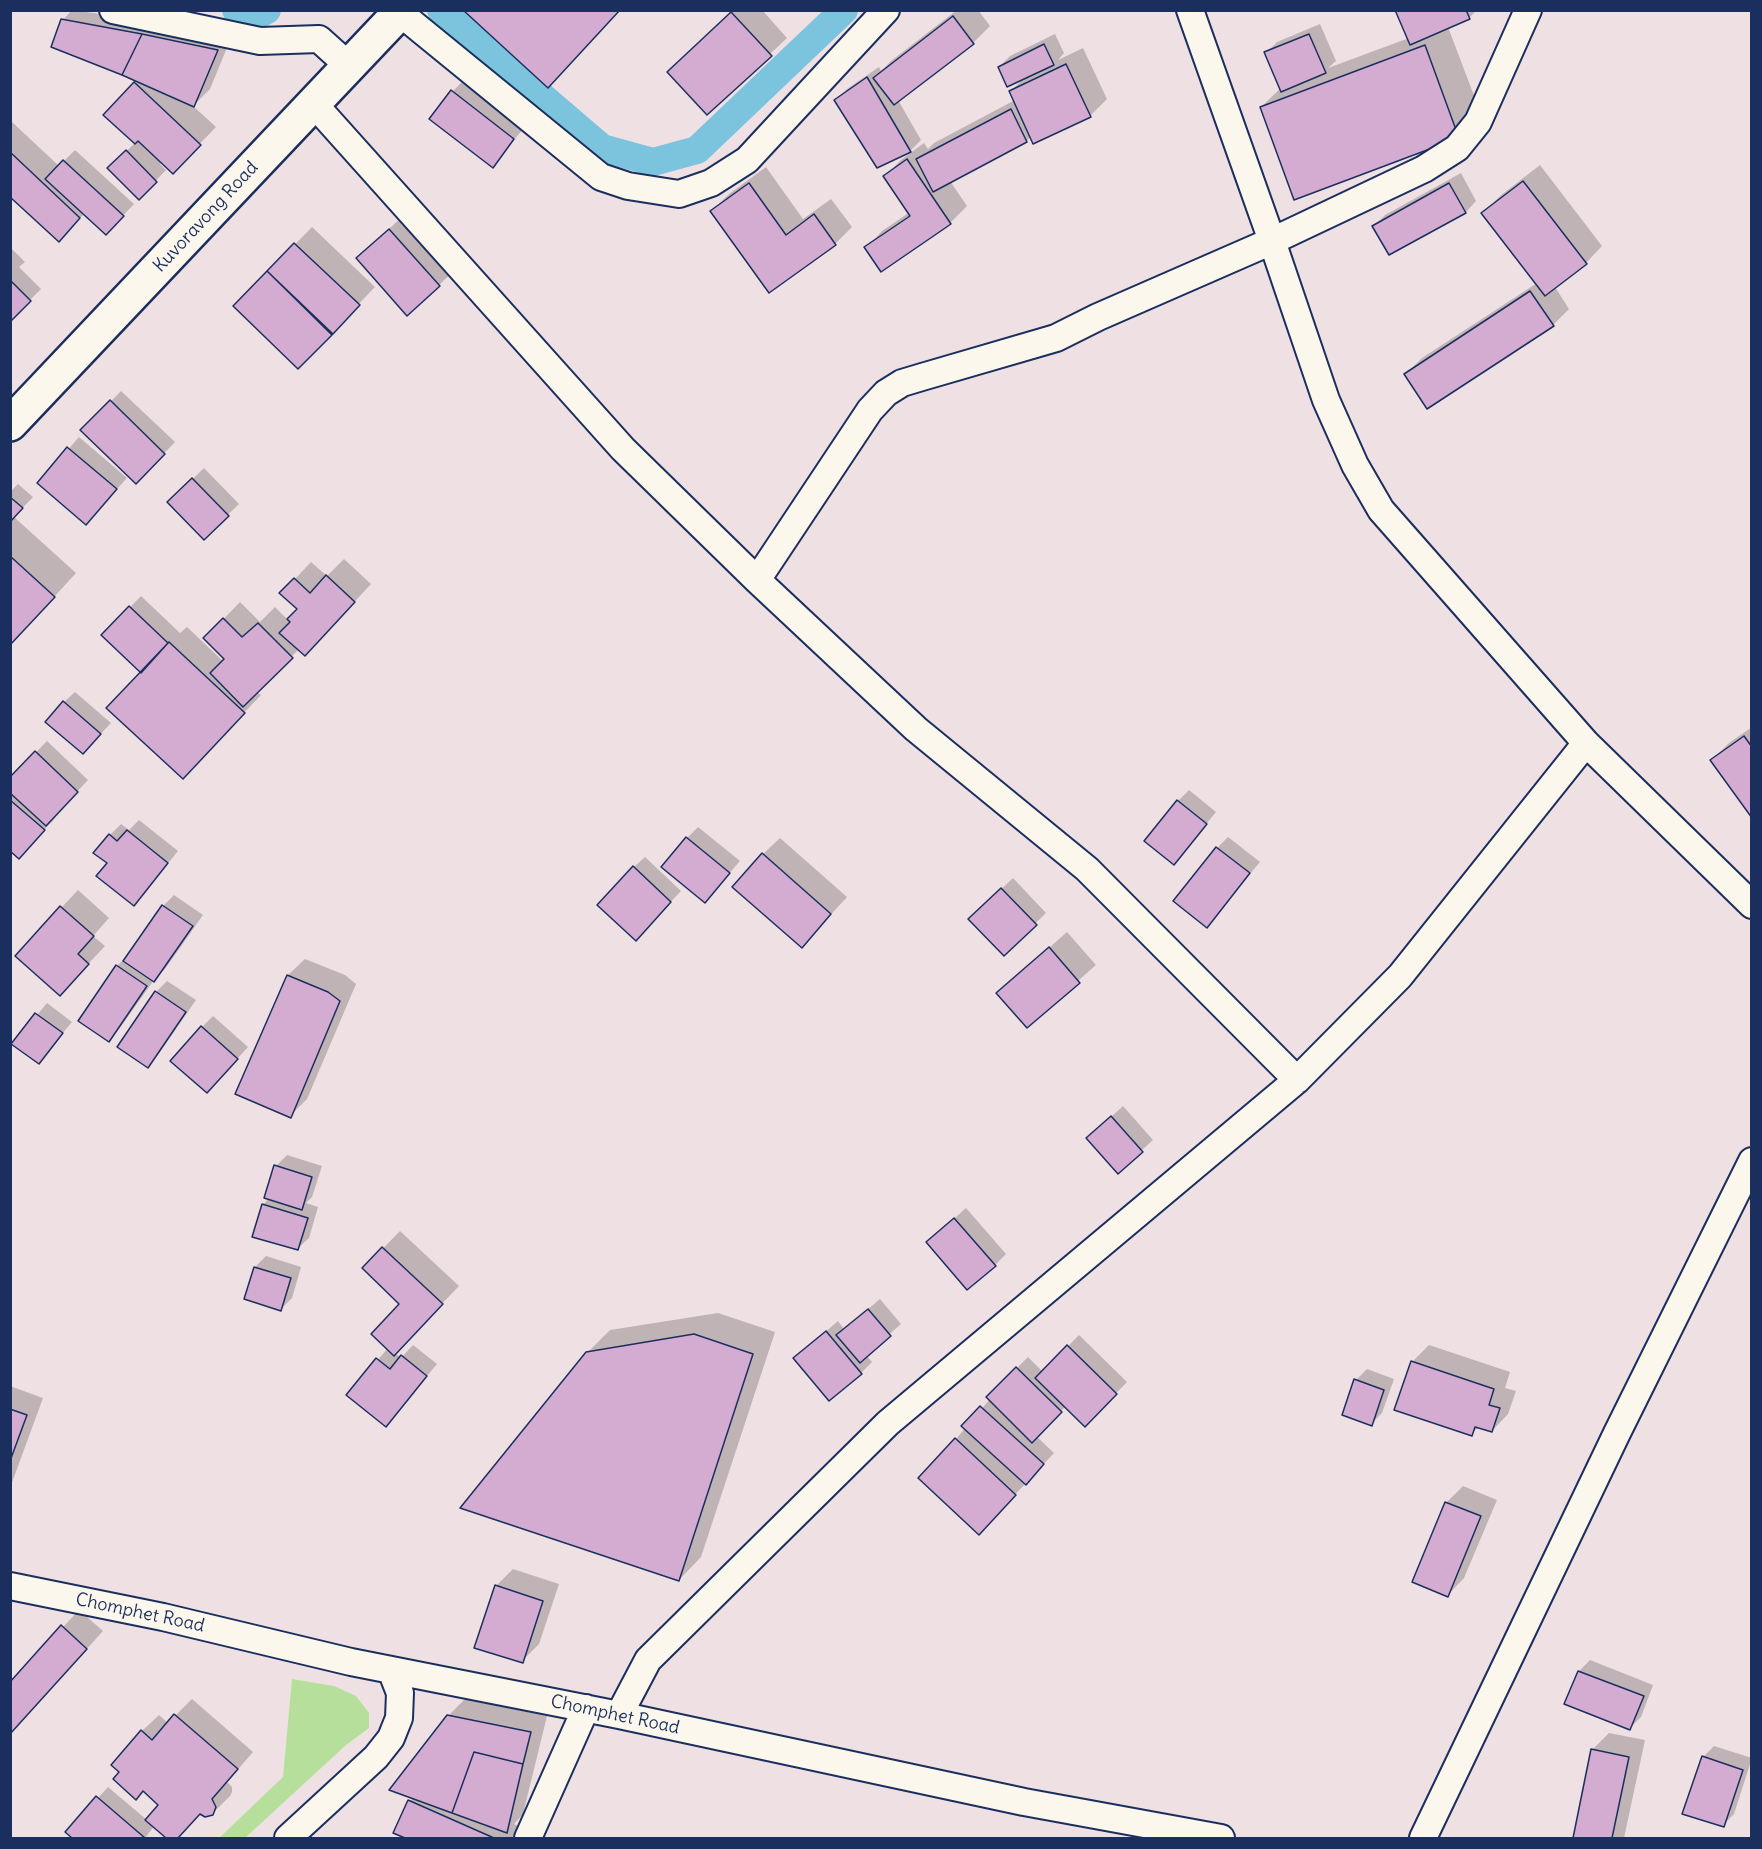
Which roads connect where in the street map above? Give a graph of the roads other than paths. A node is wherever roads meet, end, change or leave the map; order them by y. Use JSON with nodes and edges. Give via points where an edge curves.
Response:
{"nodes":[{"id":1,"x":113,"y":10,"type":"edge"},
{"id":2,"x":886,"y":10,"type":"edge"},
{"id":3,"x":1190,"y":10,"type":"edge"},
{"id":4,"x":1528,"y":10,"type":"edge"},
{"id":5,"x":401,"y":12,"type":"edge"},
{"id":6,"x":349,"y":66,"type":"junction"},
{"id":7,"x":314,"y":104,"type":"junction"},
{"id":8,"x":1272,"y":241,"type":"junction"},
{"id":9,"x":10,"y":424,"type":"edge"},
{"id":10,"x":757,"y":580,"type":"junction"},
{"id":11,"x":1586,"y":743,"type":"junction"},
{"id":12,"x":1752,"y":905,"type":"edge"},
{"id":13,"x":1297,"y":1080,"type":"junction"},
{"id":14,"x":1752,"y":1161,"type":"edge"},
{"id":15,"x":10,"y":1586,"type":"edge"},
{"id":16,"x":391,"y":1670,"type":"junction"},
{"id":17,"x":586,"y":1708,"type":"junction"},
{"id":18,"x":619,"y":1715,"type":"junction"},
{"id":19,"x":288,"y":1839,"type":"edge"},
{"id":20,"x":528,"y":1839,"type":"edge"},
{"id":21,"x":1221,"y":1839,"type":"edge"},
{"id":22,"x":1423,"y":1839,"type":"edge"}],
"edges":[{"from":1,"to":6,"type":"street","via":[[260,41],[319,39]]},
{"from":2,"to":5,"type":"street","via":[[747,160],[711,183],[679,194],[628,186],[601,177]]},
{"from":3,"to":8,"type":"street"},
{"from":4,"to":8,"type":"street","via":[[1478,122],[1457,148],[1424,169]]},
{"from":5,"to":6,"type":"street","name":"Kuvoravong Road"},
{"from":6,"to":7,"type":"street","name":"Kuvoravong Road"},
{"from":7,"to":9,"type":"street","name":"Kuvoravong Road"},
{"from":7,"to":10,"type":"street","via":[[623,449]]},
{"from":8,"to":10,"type":"street","via":[[1056,338],[902,383],[886,393],[870,410]]},
{"from":8,"to":11,"type":"street","via":[[1326,400],[1354,465],[1381,510]]},
{"from":10,"to":13,"type":"street","via":[[916,729],[1087,869]]},
{"from":11,"to":12,"type":"street"},
{"from":11,"to":13,"type":"street","via":[[1400,976]]},
{"from":13,"to":18,"type":"street","via":[[888,1423],[648,1660]]},
{"from":14,"to":22,"type":"street"},
{"from":15,"to":16,"type":"street","name":"Chomphet Road"},
{"from":16,"to":17,"type":"street","name":"Chomphet Road"},
{"from":16,"to":19,"type":"street","via":[[400,1693],[399,1718],[391,1738],[376,1757]]},
{"from":17,"to":18,"type":"street","name":"Chomphet Road"},
{"from":17,"to":20,"type":"street"},
{"from":18,"to":21,"type":"street","name":"Chomphet Road","via":[[1024,1802]]}]}
